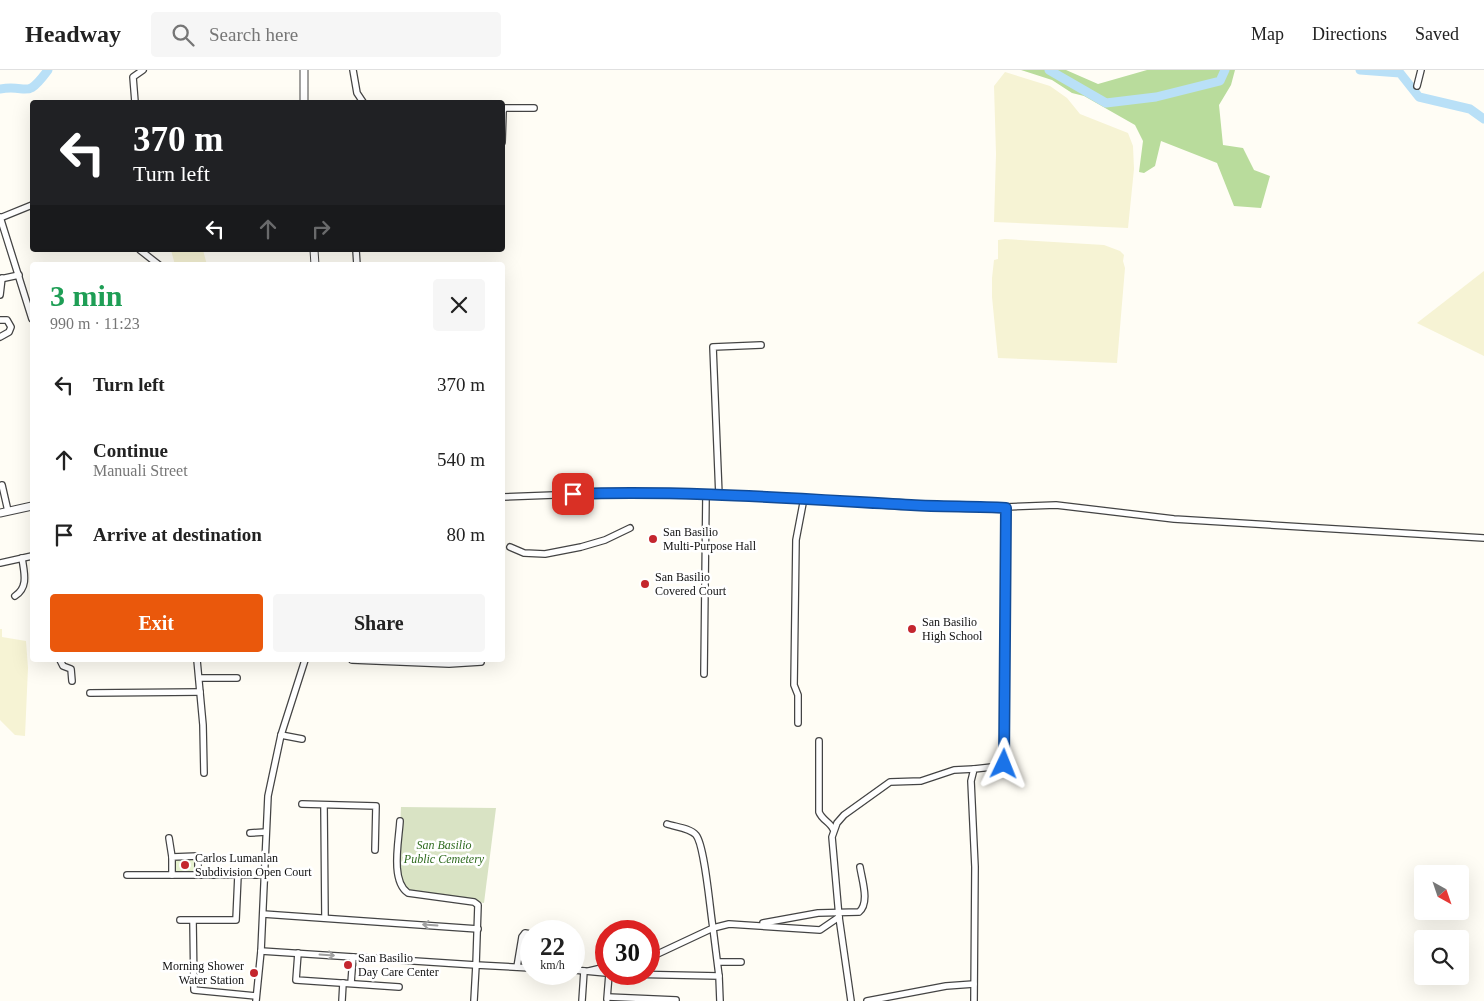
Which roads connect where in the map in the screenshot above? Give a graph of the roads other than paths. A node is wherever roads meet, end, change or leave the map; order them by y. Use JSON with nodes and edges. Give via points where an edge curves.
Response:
{"nodes":[{"id":1,"x":143,"y":70,"type":"edge"},
{"id":2,"x":304,"y":70,"type":"edge"},
{"id":3,"x":353,"y":70,"type":"edge"},
{"id":4,"x":1421,"y":70,"type":"edge"},
{"id":5,"x":1417,"y":86,"type":"dead end"},
{"id":6,"x":135,"y":100,"type":"edge"},
{"id":7,"x":304,"y":100,"type":"edge"},
{"id":8,"x":362,"y":100,"type":"edge"},
{"id":9,"x":534,"y":108,"type":"dead end"},
{"id":10,"x":505,"y":109,"type":"edge"},
{"id":11,"x":30,"y":206,"type":"edge"},
{"id":12,"x":0,"y":220,"type":"edge"},
{"id":13,"x":143,"y":252,"type":"edge"},
{"id":14,"x":155,"y":262,"type":"edge"},
{"id":15,"x":19,"y":276,"type":"junction"},
{"id":16,"x":1,"y":279,"type":"edge"},
{"id":17,"x":0,"y":295,"type":"edge"},
{"id":18,"x":30,"y":312,"type":"edge"},
{"id":19,"x":0,"y":320,"type":"edge"},
{"id":20,"x":0,"y":337,"type":"edge"},
{"id":21,"x":761,"y":345,"type":"dead end"},
{"id":22,"x":2,"y":485,"type":"dead end"},
{"id":23,"x":706,"y":495,"type":"junction"},
{"id":24,"x":720,"y":496,"type":"junction"},
{"id":25,"x":505,"y":497,"type":"edge"},
{"id":26,"x":804,"y":498,"type":"junction"},
{"id":27,"x":30,"y":506,"type":"edge"},
{"id":28,"x":1006,"y":508,"type":"junction"},
{"id":29,"x":8,"y":511,"type":"junction"},
{"id":30,"x":0,"y":513,"type":"edge"},
{"id":31,"x":630,"y":528,"type":"dead end"},
{"id":32,"x":1484,"y":538,"type":"edge"},
{"id":33,"x":510,"y":547,"type":"dead end"},
{"id":34,"x":30,"y":556,"type":"edge"},
{"id":35,"x":22,"y":558,"type":"junction"},
{"id":36,"x":0,"y":563,"type":"edge"},
{"id":37,"x":16,"y":596,"type":"dead end"},
{"id":38,"x":61,"y":662,"type":"edge"},
{"id":39,"x":197,"y":662,"type":"edge"},
{"id":40,"x":304,"y":662,"type":"edge"},
{"id":41,"x":400,"y":662,"type":"edge"},
{"id":42,"x":481,"y":662,"type":"dead end"},
{"id":43,"x":704,"y":674,"type":"dead end"},
{"id":44,"x":199,"y":678,"type":"junction"},
{"id":45,"x":237,"y":678,"type":"dead end"},
{"id":46,"x":72,"y":681,"type":"dead end"},
{"id":47,"x":200,"y":692,"type":"junction"},
{"id":48,"x":90,"y":693,"type":"dead end"},
{"id":49,"x":798,"y":723,"type":"dead end"},
{"id":50,"x":281,"y":735,"type":"junction"},
{"id":51,"x":302,"y":739,"type":"dead end"},
{"id":52,"x":819,"y":741,"type":"dead end"},
{"id":53,"x":974,"y":769,"type":"junction"},
{"id":54,"x":204,"y":773,"type":"dead end"},
{"id":55,"x":302,"y":804,"type":"dead end"},
{"id":56,"x":324,"y":806,"type":"junction"},
{"id":57,"x":400,"y":821,"type":"dead end"},
{"id":58,"x":667,"y":824,"type":"dead end"},
{"id":59,"x":833,"y":829,"type":"junction"},
{"id":60,"x":266,"y":832,"type":"junction"},
{"id":61,"x":250,"y":833,"type":"dead end"},
{"id":62,"x":169,"y":838,"type":"dead end"},
{"id":63,"x":375,"y":850,"type":"dead end"},
{"id":64,"x":172,"y":857,"type":"junction"},
{"id":65,"x":250,"y":860,"type":"dead end"},
{"id":66,"x":265,"y":860,"type":"junction"},
{"id":67,"x":860,"y":867,"type":"dead end"},
{"id":68,"x":127,"y":875,"type":"dead end"},
{"id":69,"x":172,"y":875,"type":"junction"},
{"id":70,"x":198,"y":875,"type":"junction"},
{"id":71,"x":238,"y":875,"type":"junction"},
{"id":72,"x":264,"y":875,"type":"junction"},
{"id":73,"x":263,"y":914,"type":"junction"},
{"id":74,"x":839,"y":915,"type":"junction"},
{"id":75,"x":325,"y":918,"type":"junction"},
{"id":76,"x":180,"y":920,"type":"dead end"},
{"id":77,"x":194,"y":921,"type":"junction"},
{"id":78,"x":754,"y":925,"type":"junction"},
{"id":79,"x":713,"y":928,"type":"junction"},
{"id":80,"x":478,"y":929,"type":"junction"},
{"id":81,"x":520,"y":949,"type":"edge"},
{"id":82,"x":261,"y":951,"type":"junction"},
{"id":83,"x":298,"y":953,"type":"junction"},
{"id":84,"x":660,"y":953,"type":"edge"},
{"id":85,"x":354,"y":957,"type":"junction"},
{"id":86,"x":718,"y":962,"type":"junction"},
{"id":87,"x":742,"y":962,"type":"dead end"},
{"id":88,"x":476,"y":965,"type":"junction"},
{"id":89,"x":517,"y":967,"type":"junction"},
{"id":90,"x":520,"y":967,"type":"edge"},
{"id":91,"x":595,"y":969,"type":"edge"},
{"id":92,"x":586,"y":971,"type":"junction"},
{"id":93,"x":595,"y":972,"type":"edge"},
{"id":94,"x":660,"y":975,"type":"edge"},
{"id":95,"x":720,"y":976,"type":"junction"},
{"id":96,"x":343,"y":983,"type":"junction"},
{"id":97,"x":351,"y":983,"type":"junction"},
{"id":98,"x":974,"y":984,"type":"junction"},
{"id":99,"x":608,"y":985,"type":"edge"},
{"id":100,"x":400,"y":987,"type":"dead end"},
{"id":101,"x":256,"y":998,"type":"edge"},
{"id":102,"x":607,"y":999,"type":"edge"},
{"id":103,"x":676,"y":1000,"type":"edge"},
{"id":104,"x":342,"y":1001,"type":"edge"},
{"id":105,"x":474,"y":1001,"type":"edge"},
{"id":106,"x":582,"y":1001,"type":"edge"},
{"id":107,"x":720,"y":1001,"type":"edge"},
{"id":108,"x":852,"y":1001,"type":"edge"},
{"id":109,"x":866,"y":1001,"type":"edge"},
{"id":110,"x":974,"y":1001,"type":"edge"}],
"edges":[{"from":1,"to":6,"type":"street","via":[[133,77]]},
{"from":2,"to":7,"type":"street"},
{"from":3,"to":8,"type":"street","via":[[357,93]]},
{"from":4,"to":5,"type":"street"},
{"from":9,"to":10,"type":"street"},
{"from":11,"to":12,"type":"street"},
{"from":12,"to":15,"type":"street"},
{"from":13,"to":14,"type":"street"},
{"from":15,"to":16,"type":"street"},
{"from":15,"to":18,"type":"street"},
{"from":16,"to":17,"type":"street"},
{"from":19,"to":20,"type":"street","via":[[7,320],[11,327]]},
{"from":21,"to":24,"type":"street","via":[[713,347]]},
{"from":22,"to":29,"type":"street"},
{"from":23,"to":24,"type":"street"},
{"from":23,"to":25,"type":"street","via":[[629,493]]},
{"from":23,"to":43,"type":"street"},
{"from":24,"to":26,"type":"street"},
{"from":26,"to":28,"type":"street"},
{"from":26,"to":49,"type":"street","via":[[796,540],[794,685],[798,695]]},
{"from":27,"to":29,"type":"street"},
{"from":28,"to":32,"type":"street","via":[[1056,505],[1184,519]]},
{"from":28,"to":53,"type":"street","via":[[1005,761],[1001,766]]},
{"from":29,"to":30,"type":"street"},
{"from":31,"to":33,"type":"street","via":[[605,540],[545,554],[524,553]]},
{"from":34,"to":35,"type":"street"},
{"from":35,"to":36,"type":"street"},
{"from":35,"to":37,"type":"street","via":[[24,587]]},
{"from":38,"to":46,"type":"street","via":[[71,669]]},
{"from":39,"to":44,"type":"street"},
{"from":40,"to":50,"type":"street"},
{"from":41,"to":42,"type":"street"},
{"from":44,"to":45,"type":"street"},
{"from":44,"to":47,"type":"street"},
{"from":47,"to":48,"type":"street"},
{"from":47,"to":54,"type":"street"},
{"from":50,"to":51,"type":"street"},
{"from":50,"to":60,"type":"street","via":[[269,786]]},
{"from":52,"to":59,"type":"street","via":[[819,812]]},
{"from":53,"to":59,"type":"street","via":[[954,770],[921,781],[890,782],[844,815]]},
{"from":53,"to":98,"type":"street","via":[[971,781],[975,867]]},
{"from":55,"to":56,"type":"street"},
{"from":56,"to":63,"type":"street","via":[[376,806]]},
{"from":56,"to":75,"type":"street"},
{"from":57,"to":80,"type":"street","via":[[397,868],[400,886],[408,892],[476,903],[479,908]]},
{"from":58,"to":79,"type":"street","via":[[690,831],[700,842]]},
{"from":59,"to":74,"type":"street"},
{"from":60,"to":61,"type":"street"},
{"from":60,"to":66,"type":"street"},
{"from":62,"to":64,"type":"street"},
{"from":64,"to":69,"type":"street"},
{"from":64,"to":70,"type":"street","via":[[198,856]]},
{"from":65,"to":66,"type":"street"},
{"from":66,"to":72,"type":"street"},
{"from":67,"to":74,"type":"street","via":[[864,906],[859,912]]},
{"from":68,"to":69,"type":"street"},
{"from":69,"to":70,"type":"street"},
{"from":70,"to":71,"type":"street"},
{"from":71,"to":72,"type":"street"},
{"from":71,"to":77,"type":"street","via":[[236,920]]},
{"from":72,"to":73,"type":"street"},
{"from":73,"to":75,"type":"street"},
{"from":73,"to":82,"type":"street"},
{"from":74,"to":78,"type":"street","via":[[818,912]]},
{"from":74,"to":78,"type":"street","via":[[820,930]]},
{"from":74,"to":108,"type":"street"},
{"from":80,"to":75,"type":"street","one_way":true},
{"from":76,"to":77,"type":"street"},
{"from":77,"to":101,"type":"street","via":[[194,990]]},
{"from":78,"to":79,"type":"street","via":[[729,924]]},
{"from":79,"to":84,"type":"street"},
{"from":79,"to":86,"type":"street"},
{"from":80,"to":88,"type":"street"},
{"from":81,"to":89,"type":"street"},
{"from":82,"to":83,"type":"street"},
{"from":82,"to":101,"type":"street"},
{"from":83,"to":85,"type":"street","one_way":true},
{"from":83,"to":96,"type":"street","via":[[296,980]]},
{"from":85,"to":88,"type":"street"},
{"from":85,"to":97,"type":"street"},
{"from":86,"to":87,"type":"street"},
{"from":86,"to":95,"type":"street"},
{"from":88,"to":89,"type":"street"},
{"from":88,"to":105,"type":"street"},
{"from":89,"to":90,"type":"street"},
{"from":91,"to":92,"type":"street"},
{"from":92,"to":93,"type":"street"},
{"from":92,"to":106,"type":"street"},
{"from":94,"to":95,"type":"street"},
{"from":95,"to":107,"type":"street"},
{"from":96,"to":97,"type":"street"},
{"from":96,"to":104,"type":"street"},
{"from":97,"to":100,"type":"street"},
{"from":98,"to":109,"type":"street","via":[[938,987]]},
{"from":98,"to":110,"type":"street"},
{"from":99,"to":102,"type":"street"},
{"from":102,"to":103,"type":"street"}]}
